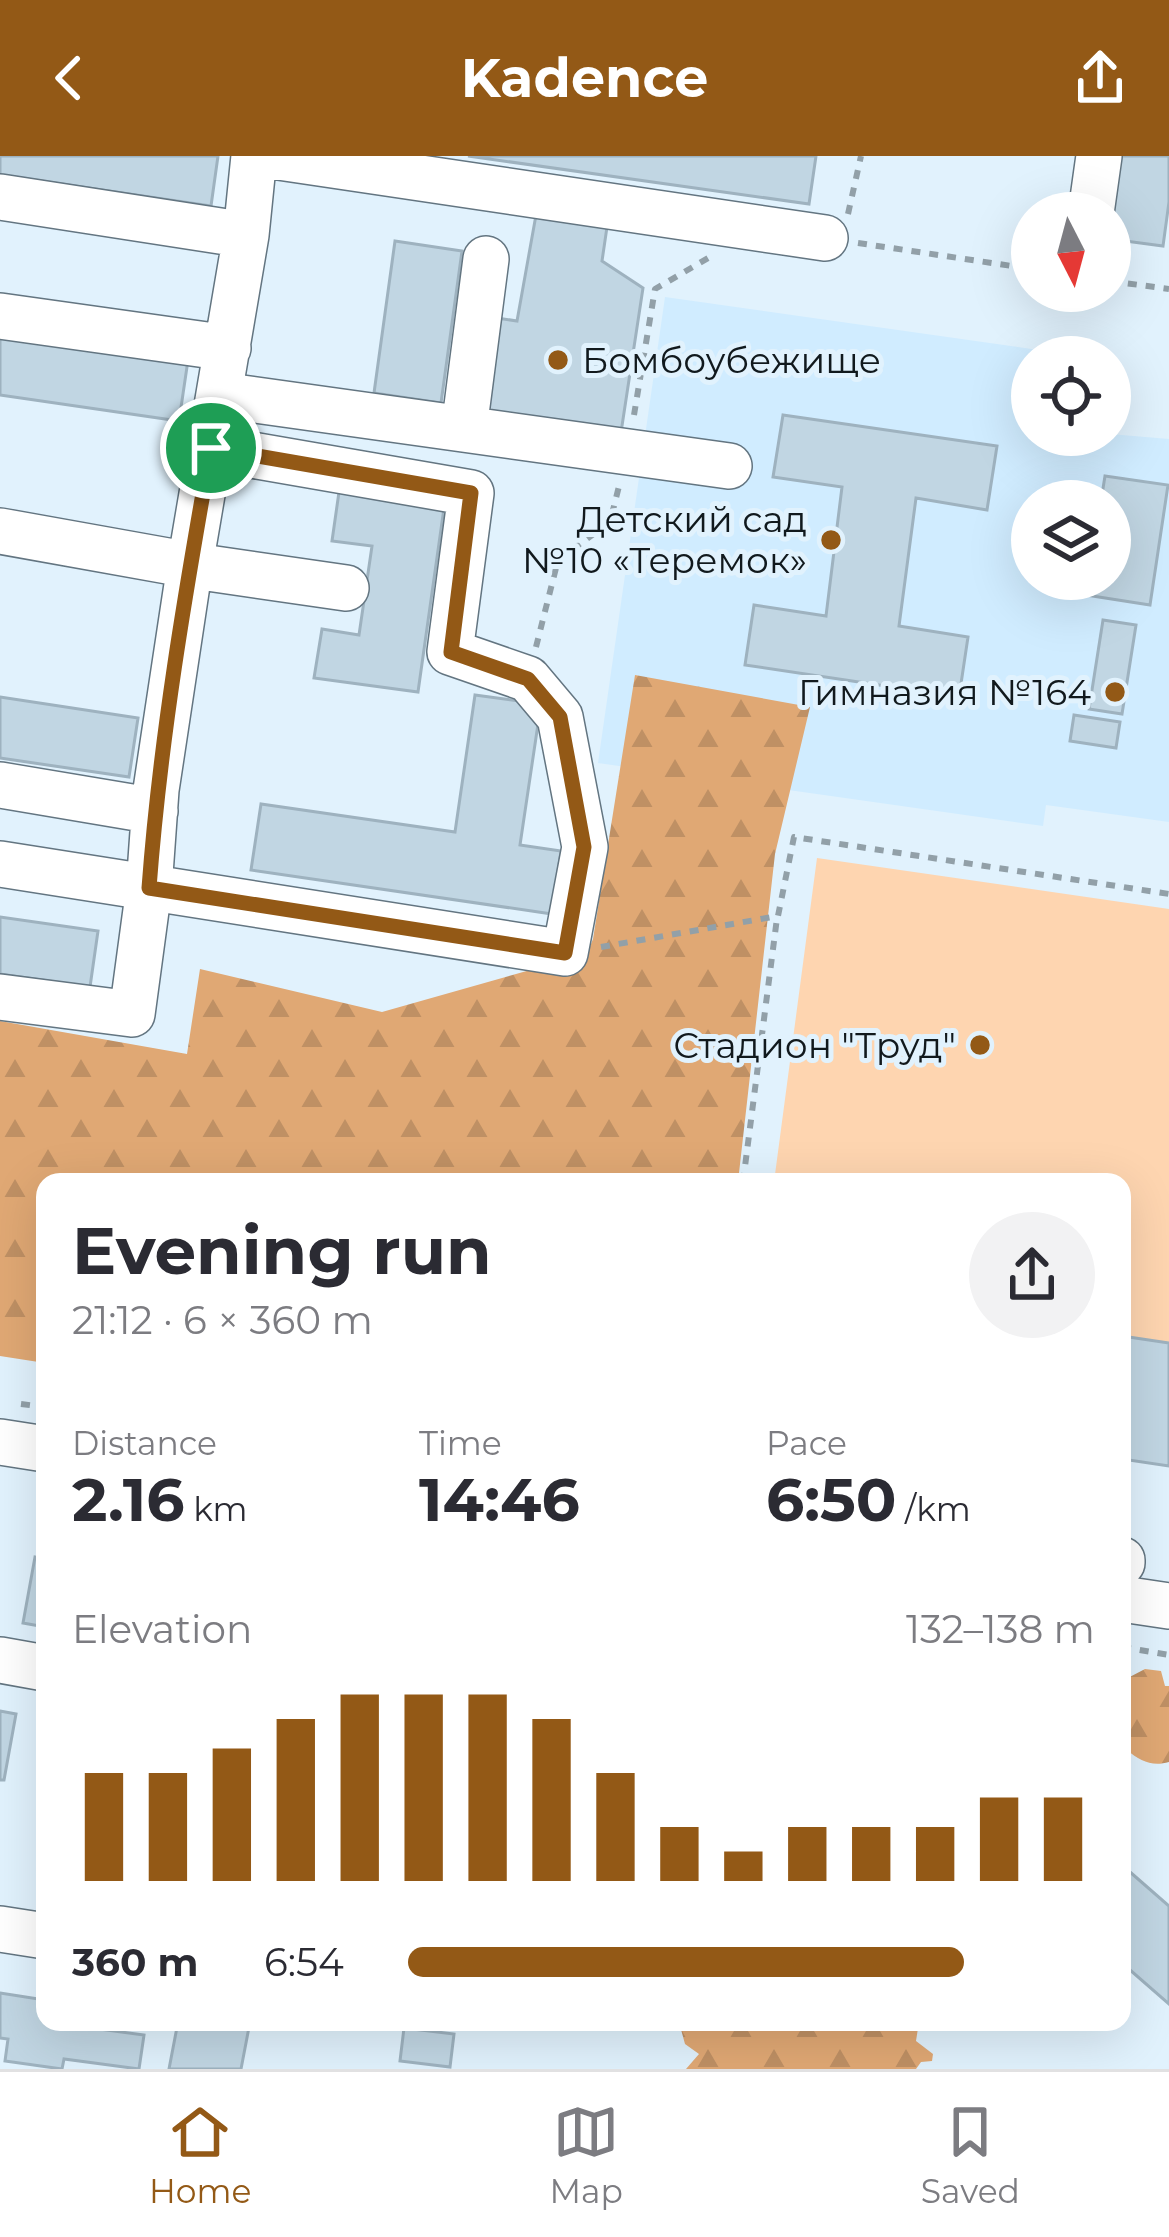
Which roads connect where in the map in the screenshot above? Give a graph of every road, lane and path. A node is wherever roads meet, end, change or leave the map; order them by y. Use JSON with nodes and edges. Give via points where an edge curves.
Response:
{"nodes":[{"id":1,"x":254,"y":156,"type":"edge"},
{"id":2,"x":272,"y":156,"type":"edge"},
{"id":3,"x":861,"y":156,"type":"edge"},
{"id":4,"x":1099,"y":156,"type":"edge"},
{"id":5,"x":379,"y":163,"type":"edge"},
{"id":6,"x":1094,"y":192,"type":"edge"},
{"id":7,"x":0,"y":197,"type":"edge"},
{"id":8,"x":246,"y":235,"type":"junction"},
{"id":9,"x":834,"y":240,"type":"junction"},
{"id":10,"x":486,"y":260,"type":"dead end"},
{"id":11,"x":1011,"y":266,"type":"edge"},
{"id":12,"x":1131,"y":283,"type":"edge"},
{"id":13,"x":1169,"y":289,"type":"edge"},
{"id":14,"x":0,"y":316,"type":"edge"},
{"id":15,"x":228,"y":348,"type":"junction"},
{"id":16,"x":220,"y":395,"type":"junction"},
{"id":17,"x":464,"y":429,"type":"junction"},
{"id":18,"x":211,"y":448,"type":"junction"},
{"id":19,"x":729,"y":466,"type":"dead end"},
{"id":20,"x":0,"y":531,"type":"edge"},
{"id":21,"x":190,"y":565,"type":"junction"},
{"id":22,"x":346,"y":588,"type":"dead end"},
{"id":23,"x":0,"y":785,"type":"edge"},
{"id":24,"x":154,"y":811,"type":"junction"},
{"id":25,"x":0,"y":864,"type":"edge"},
{"id":26,"x":149,"y":888,"type":"junction"},
{"id":27,"x":1169,"y":894,"type":"edge"},
{"id":28,"x":778,"y":916,"type":"junction"},
{"id":29,"x":565,"y":953,"type":"junction"},
{"id":30,"x":0,"y":997,"type":"edge"},
{"id":31,"x":743,"y":1173,"type":"edge"},
{"id":32,"x":0,"y":1442,"type":"edge"},
{"id":33,"x":36,"y":1448,"type":"edge"},
{"id":34,"x":1131,"y":1600,"type":"edge"},
{"id":35,"x":1169,"y":1606,"type":"edge"},
{"id":36,"x":1131,"y":1649,"type":"edge"},
{"id":37,"x":1169,"y":1655,"type":"edge"},
{"id":38,"x":0,"y":1660,"type":"edge"},
{"id":39,"x":36,"y":1666,"type":"edge"},
{"id":40,"x":0,"y":1929,"type":"edge"},
{"id":41,"x":36,"y":1935,"type":"edge"}],
"edges":[{"from":1,"to":8,"type":"street"},
{"from":2,"to":5,"type":"street"},
{"from":3,"to":9,"type":"path"},
{"from":4,"to":6,"type":"street"},
{"from":5,"to":9,"type":"street"},
{"from":7,"to":8,"type":"street"},
{"from":8,"to":15,"type":"street"},
{"from":9,"to":11,"type":"path"},
{"from":10,"to":17,"type":"street"},
{"from":12,"to":13,"type":"path"},
{"from":14,"to":15,"type":"street"},
{"from":15,"to":16,"type":"street"},
{"from":16,"to":17,"type":"street"},
{"from":16,"to":18,"type":"street"},
{"from":17,"to":19,"type":"street"},
{"from":18,"to":21,"type":"street"},
{"from":18,"to":29,"type":"street","via":[[471,493],[451,652],[528,679],[560,717],[584,847]]},
{"from":20,"to":21,"type":"street"},
{"from":21,"to":22,"type":"street"},
{"from":21,"to":24,"type":"street"},
{"from":23,"to":24,"type":"street"},
{"from":24,"to":26,"type":"street"},
{"from":25,"to":26,"type":"street"},
{"from":26,"to":29,"type":"street"},
{"from":26,"to":30,"type":"street","via":[[132,1014]]},
{"from":27,"to":28,"type":"path","via":[[794,838]]},
{"from":28,"to":29,"type":"path"},
{"from":28,"to":31,"type":"path"},
{"from":32,"to":33,"type":"street"},
{"from":34,"to":35,"type":"street"},
{"from":36,"to":37,"type":"path"},
{"from":38,"to":39,"type":"street"},
{"from":40,"to":41,"type":"street"}]}
